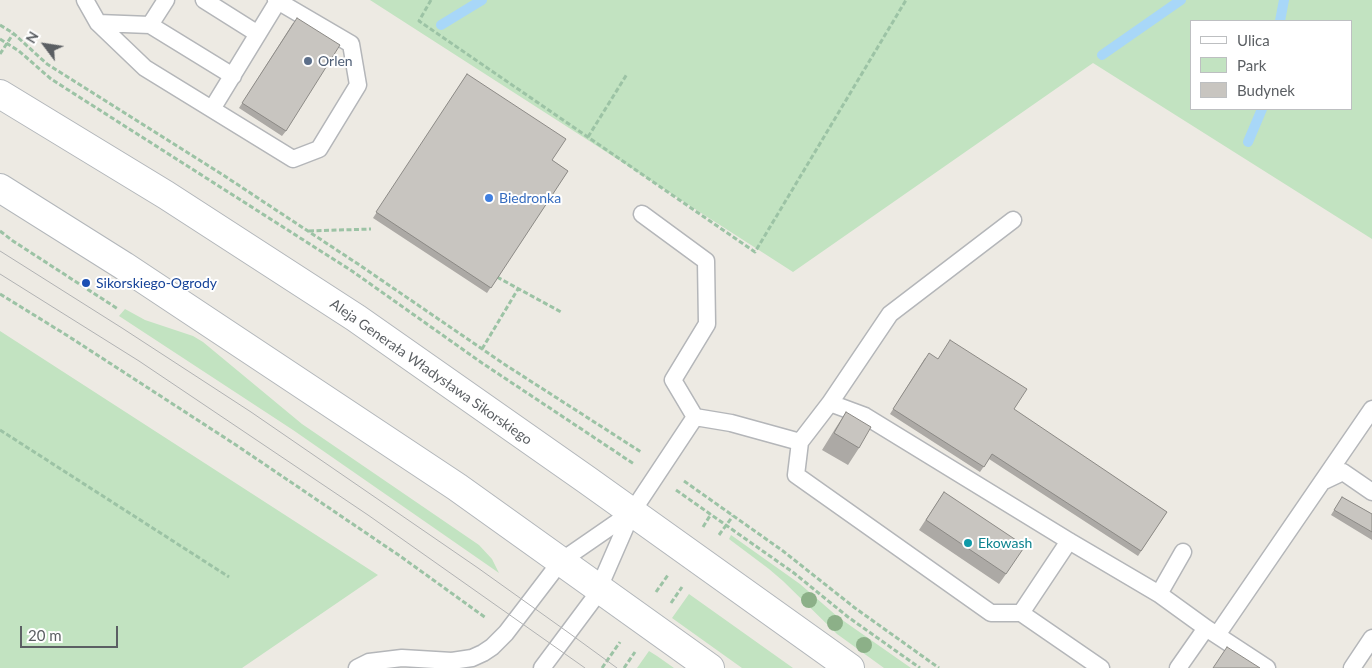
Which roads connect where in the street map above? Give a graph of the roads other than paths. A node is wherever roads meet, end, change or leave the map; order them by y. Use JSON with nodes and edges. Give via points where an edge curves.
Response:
{"nodes":[{"id":1,"x":85,"y":0,"type":"edge"},
{"id":2,"x":166,"y":0,"type":"edge"},
{"id":3,"x":204,"y":0,"type":"edge"},
{"id":4,"x":277,"y":1,"type":"edge"},
{"id":5,"x":98,"y":23,"type":"junction"},
{"id":6,"x":150,"y":25,"type":"junction"},
{"id":7,"x":258,"y":34,"type":"junction"},
{"id":8,"x":233,"y":76,"type":"junction"},
{"id":9,"x":0,"y":94,"type":"edge"},
{"id":10,"x":212,"y":110,"type":"junction"},
{"id":11,"x":0,"y":188,"type":"edge"},
{"id":12,"x":642,"y":214,"type":"dead end"},
{"id":13,"x":1013,"y":220,"type":"dead end"},
{"id":14,"x":830,"y":403,"type":"junction"},
{"id":15,"x":1372,"y":409,"type":"edge"},
{"id":16,"x":695,"y":417,"type":"junction"},
{"id":17,"x":800,"y":442,"type":"junction"},
{"id":18,"x":1324,"y":481,"type":"junction"},
{"id":19,"x":1372,"y":492,"type":"edge"},
{"id":20,"x":632,"y":512,"type":"junction"},
{"id":21,"x":1069,"y":541,"type":"junction"},
{"id":22,"x":1183,"y":552,"type":"dead end"},
{"id":23,"x":561,"y":561,"type":"junction"},
{"id":24,"x":600,"y":589,"type":"junction"},
{"id":25,"x":1159,"y":594,"type":"junction"},
{"id":26,"x":1021,"y":613,"type":"junction"},
{"id":27,"x":1212,"y":631,"type":"junction"},
{"id":28,"x":1372,"y":638,"type":"edge"},
{"id":29,"x":357,"y":668,"type":"edge"},
{"id":30,"x":542,"y":668,"type":"edge"},
{"id":31,"x":710,"y":668,"type":"edge"},
{"id":32,"x":850,"y":668,"type":"edge"},
{"id":33,"x":1101,"y":668,"type":"edge"},
{"id":34,"x":1178,"y":668,"type":"edge"},
{"id":35,"x":1267,"y":668,"type":"edge"},
{"id":36,"x":1352,"y":668,"type":"edge"}],
"edges":[{"from":1,"to":5,"type":"lane"},
{"from":2,"to":6,"type":"lane"},
{"from":3,"to":7,"type":"lane"},
{"from":4,"to":7,"type":"lane"},
{"from":4,"to":10,"type":"lane","via":[[351,44],[358,85],[319,149],[293,159]]},
{"from":5,"to":6,"type":"lane"},
{"from":5,"to":10,"type":"lane","via":[[145,68]]},
{"from":6,"to":8,"type":"lane"},
{"from":7,"to":8,"type":"lane"},
{"from":8,"to":10,"type":"lane"},
{"from":9,"to":20,"type":"main road","name":"Aleja Generała Władysława Sikorskiego","via":[[166,195],[356,318]]},
{"from":11,"to":23,"type":"main road","via":[[458,487]]},
{"from":12,"to":16,"type":"lane","via":[[706,261],[707,324],[673,380]]},
{"from":13,"to":14,"type":"lane","via":[[890,314]]},
{"from":14,"to":17,"type":"lane"},
{"from":14,"to":21,"type":"lane","via":[[865,416]]},
{"from":15,"to":18,"type":"lane"},
{"from":16,"to":17,"type":"lane","via":[[731,423]]},
{"from":16,"to":20,"type":"lane"},
{"from":17,"to":26,"type":"lane","via":[[796,475],[991,612]]},
{"from":18,"to":19,"type":"lane","via":[[1343,472]]},
{"from":18,"to":27,"type":"lane"},
{"from":20,"to":23,"type":"lane"},
{"from":20,"to":24,"type":"lane"},
{"from":20,"to":32,"type":"main road","name":"Aleja Generała Władysława Sikorskiego"},
{"from":21,"to":25,"type":"lane"},
{"from":21,"to":26,"type":"lane"},
{"from":22,"to":25,"type":"lane"},
{"from":23,"to":24,"type":"main road"},
{"from":23,"to":29,"type":"lane","via":[[502,638],[483,653],[452,661],[402,658],[369,662]]},
{"from":24,"to":30,"type":"lane"},
{"from":24,"to":31,"type":"main road"},
{"from":25,"to":27,"type":"lane"},
{"from":26,"to":33,"type":"lane"},
{"from":27,"to":34,"type":"lane"},
{"from":27,"to":35,"type":"lane"},
{"from":28,"to":36,"type":"lane"}]}
